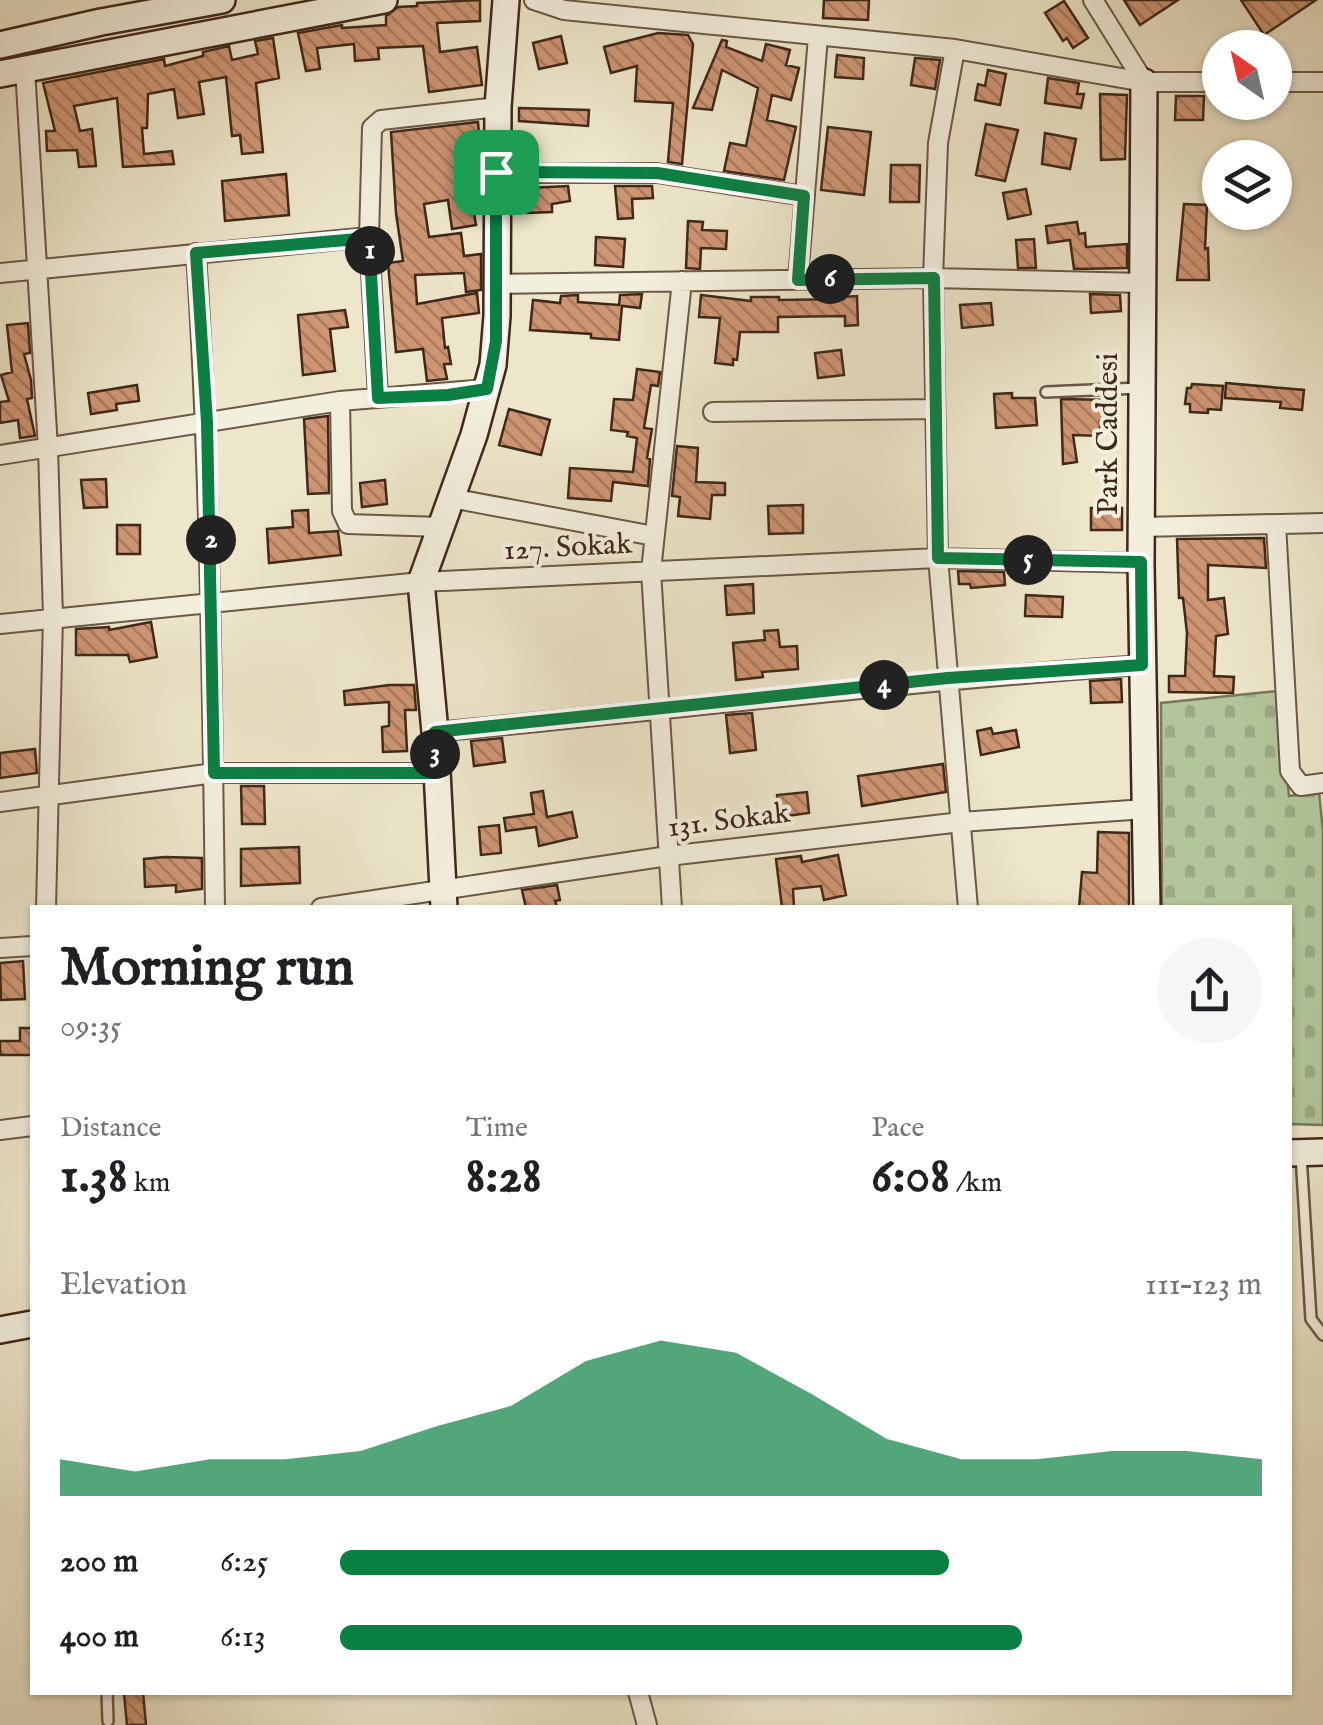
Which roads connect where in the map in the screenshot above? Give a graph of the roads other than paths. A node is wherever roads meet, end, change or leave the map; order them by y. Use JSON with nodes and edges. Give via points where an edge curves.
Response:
{"nodes":[{"id":1,"x":222,"y":0,"type":"edge"},
{"id":2,"x":384,"y":0,"type":"edge"},
{"id":3,"x":506,"y":0,"type":"edge"},
{"id":4,"x":534,"y":0,"type":"edge"},
{"id":5,"x":1093,"y":0,"type":"edge"},
{"id":6,"x":818,"y":37,"type":"junction"},
{"id":7,"x":0,"y":46,"type":"edge"},
{"id":8,"x":955,"y":49,"type":"junction"},
{"id":9,"x":13,"y":72,"type":"edge"},
{"id":10,"x":1144,"y":82,"type":"junction"},
{"id":11,"x":1202,"y":82,"type":"edge"},
{"id":12,"x":1292,"y":82,"type":"edge"},
{"id":13,"x":1323,"y":82,"type":"edge"},
{"id":14,"x":498,"y":107,"type":"junction"},
{"id":15,"x":496,"y":172,"type":"junction"},
{"id":16,"x":804,"y":196,"type":"junction"},
{"id":17,"x":369,"y":238,"type":"junction"},
{"id":18,"x":196,"y":253,"type":"junction"},
{"id":19,"x":38,"y":270,"type":"junction"},
{"id":20,"x":0,"y":273,"type":"edge"},
{"id":21,"x":934,"y":278,"type":"junction"},
{"id":22,"x":798,"y":280,"type":"junction"},
{"id":23,"x":682,"y":281,"type":"junction"},
{"id":24,"x":1143,"y":283,"type":"junction"},
{"id":25,"x":496,"y":284,"type":"junction"},
{"id":26,"x":1142,"y":388,"type":"junction"},
{"id":27,"x":487,"y":389,"type":"junction"},
{"id":28,"x":1046,"y":392,"type":"dead end"},
{"id":29,"x":378,"y":398,"type":"junction"},
{"id":30,"x":340,"y":400,"type":"junction"},
{"id":31,"x":936,"y":409,"type":"junction"},
{"id":32,"x":714,"y":412,"type":"dead end"},
{"id":33,"x":207,"y":422,"type":"junction"},
{"id":34,"x":48,"y":448,"type":"junction"},
{"id":35,"x":0,"y":456,"type":"edge"},
{"id":36,"x":451,"y":498,"type":"junction"},
{"id":37,"x":1323,"y":523,"type":"edge"},
{"id":38,"x":1276,"y":524,"type":"junction"},
{"id":39,"x":440,"y":527,"type":"junction"},
{"id":40,"x":1142,"y":527,"type":"junction"},
{"id":41,"x":654,"y":536,"type":"junction"},
{"id":42,"x":938,"y":558,"type":"junction"},
{"id":43,"x":1141,"y":562,"type":"junction"},
{"id":44,"x":650,"y":571,"type":"junction"},
{"id":45,"x":421,"y":582,"type":"junction"},
{"id":46,"x":212,"y":602,"type":"junction"},
{"id":47,"x":52,"y":617,"type":"junction"},
{"id":48,"x":0,"y":624,"type":"edge"},
{"id":49,"x":1142,"y":665,"type":"junction"},
{"id":50,"x":948,"y":678,"type":"junction"},
{"id":51,"x":661,"y":711,"type":"junction"},
{"id":52,"x":435,"y":732,"type":"junction"},
{"id":53,"x":214,"y":773,"type":"junction"},
{"id":54,"x":436,"y":773,"type":"junction"},
{"id":55,"x":1323,"y":783,"type":"edge"},
{"id":56,"x":50,"y":794,"type":"junction"},
{"id":57,"x":0,"y":802,"type":"edge"},
{"id":58,"x":1145,"y":809,"type":"junction"},
{"id":59,"x":961,"y":822,"type":"junction"},
{"id":60,"x":668,"y":856,"type":"junction"},
{"id":61,"x":443,"y":899,"type":"edge"},
{"id":62,"x":46,"y":905,"type":"edge"},
{"id":63,"x":215,"y":905,"type":"edge"},
{"id":64,"x":362,"y":905,"type":"edge"},
{"id":65,"x":672,"y":905,"type":"edge"},
{"id":66,"x":968,"y":905,"type":"edge"},
{"id":67,"x":1147,"y":905,"type":"edge"},
{"id":68,"x":30,"y":946,"type":"edge"},
{"id":69,"x":0,"y":948,"type":"edge"},
{"id":70,"x":30,"y":1126,"type":"edge"},
{"id":71,"x":0,"y":1130,"type":"edge"},
{"id":72,"x":1305,"y":1152,"type":"edge"},
{"id":73,"x":30,"y":1324,"type":"edge"},
{"id":74,"x":0,"y":1330,"type":"edge"},
{"id":75,"x":1323,"y":1335,"type":"edge"},
{"id":76,"x":107,"y":1695,"type":"edge"},
{"id":77,"x":639,"y":1695,"type":"edge"},
{"id":78,"x":108,"y":1721,"type":"dead end"},
{"id":79,"x":647,"y":1725,"type":"edge"}],
"edges":[{"from":1,"to":7,"type":"street"},
{"from":2,"to":9,"type":"street"},
{"from":3,"to":14,"type":"street"},
{"from":4,"to":6,"type":"street","via":[[564,10]]},
{"from":5,"to":10,"type":"street"},
{"from":6,"to":8,"type":"street"},
{"from":6,"to":16,"type":"street"},
{"from":8,"to":10,"type":"street"},
{"from":8,"to":21,"type":"street","via":[[938,144]]},
{"from":9,"to":19,"type":"street"},
{"from":10,"to":11,"type":"street"},
{"from":10,"to":24,"type":"street","name":"Park Caddesi"},
{"from":12,"to":13,"type":"street"},
{"from":14,"to":15,"type":"street"},
{"from":14,"to":17,"type":"street","via":[[375,122]]},
{"from":15,"to":16,"type":"street","via":[[657,173]]},
{"from":15,"to":25,"type":"street"},
{"from":16,"to":22,"type":"street"},
{"from":17,"to":18,"type":"street"},
{"from":17,"to":29,"type":"street"},
{"from":18,"to":19,"type":"street"},
{"from":18,"to":33,"type":"street"},
{"from":19,"to":20,"type":"street"},
{"from":19,"to":34,"type":"street"},
{"from":21,"to":22,"type":"street"},
{"from":21,"to":24,"type":"street"},
{"from":21,"to":31,"type":"street"},
{"from":22,"to":23,"type":"street"},
{"from":23,"to":25,"type":"street"},
{"from":23,"to":41,"type":"street"},
{"from":24,"to":26,"type":"street","name":"Park Caddesi"},
{"from":25,"to":27,"type":"street"},
{"from":26,"to":28,"type":"lane"},
{"from":26,"to":40,"type":"street","name":"Park Caddesi"},
{"from":27,"to":29,"type":"street"},
{"from":27,"to":36,"type":"street"},
{"from":29,"to":30,"type":"street"},
{"from":30,"to":33,"type":"street"},
{"from":30,"to":39,"type":"street","via":[[344,519],[354,526]]},
{"from":31,"to":32,"type":"street"},
{"from":31,"to":42,"type":"street"},
{"from":33,"to":34,"type":"street"},
{"from":33,"to":46,"type":"street"},
{"from":34,"to":35,"type":"street"},
{"from":34,"to":47,"type":"street"},
{"from":36,"to":39,"type":"street"},
{"from":36,"to":41,"type":"street"},
{"from":37,"to":38,"type":"street"},
{"from":38,"to":40,"type":"street"},
{"from":38,"to":55,"type":"street","via":[[1290,770],[1301,786]]},
{"from":39,"to":45,"type":"street"},
{"from":40,"to":43,"type":"street","name":"Park Caddesi"},
{"from":41,"to":44,"type":"street"},
{"from":42,"to":43,"type":"street","name":"127. Sokak"},
{"from":42,"to":44,"type":"street","name":"127. Sokak"},
{"from":42,"to":50,"type":"street"},
{"from":43,"to":49,"type":"street","name":"Park Caddesi"},
{"from":44,"to":45,"type":"street","name":"127. Sokak"},
{"from":44,"to":51,"type":"street"},
{"from":45,"to":46,"type":"street","name":"127. Sokak"},
{"from":45,"to":52,"type":"street"},
{"from":46,"to":47,"type":"street","name":"127. Sokak"},
{"from":46,"to":53,"type":"street"},
{"from":47,"to":48,"type":"street","name":"127. Sokak"},
{"from":47,"to":56,"type":"street"},
{"from":49,"to":50,"type":"street"},
{"from":49,"to":58,"type":"street","name":"Park Caddesi"},
{"from":50,"to":51,"type":"street"},
{"from":50,"to":59,"type":"street"},
{"from":51,"to":52,"type":"street"},
{"from":51,"to":60,"type":"street"},
{"from":52,"to":54,"type":"street"},
{"from":53,"to":54,"type":"street"},
{"from":53,"to":56,"type":"street"},
{"from":53,"to":63,"type":"street"},
{"from":54,"to":61,"type":"street"},
{"from":56,"to":57,"type":"street"},
{"from":56,"to":62,"type":"street"},
{"from":58,"to":59,"type":"street","name":"131. Sokak"},
{"from":58,"to":67,"type":"street","name":"Park Caddesi"},
{"from":59,"to":60,"type":"street","name":"131. Sokak"},
{"from":59,"to":66,"type":"street"},
{"from":60,"to":61,"type":"street","name":"131. Sokak"},
{"from":60,"to":65,"type":"street"},
{"from":61,"to":64,"type":"street","name":"131. Sokak"},
{"from":68,"to":69,"type":"street"},
{"from":70,"to":71,"type":"street"},
{"from":72,"to":75,"type":"lane","via":[[1310,1319]]},
{"from":73,"to":74,"type":"street"},
{"from":76,"to":78,"type":"lane"},
{"from":77,"to":79,"type":"street"}]}
